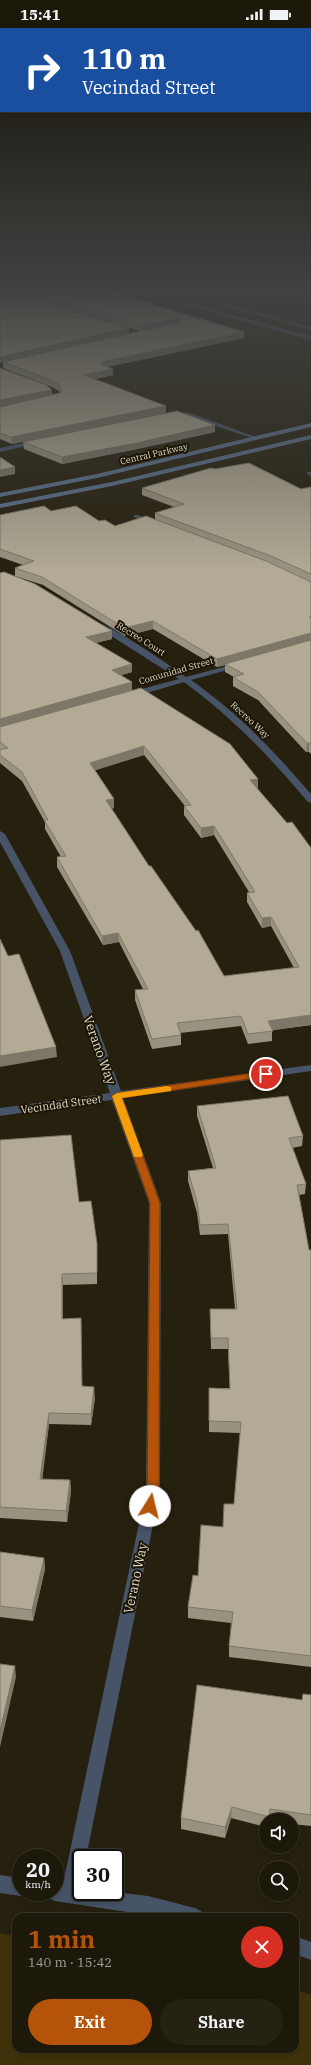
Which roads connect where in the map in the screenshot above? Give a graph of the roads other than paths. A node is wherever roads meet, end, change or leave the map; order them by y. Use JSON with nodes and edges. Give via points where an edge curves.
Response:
{"nodes":[{"id":1,"x":162,"y":416,"type":"edge"},
{"id":2,"x":311,"y":425,"type":"edge"},
{"id":3,"x":256,"y":438,"type":"junction"},
{"id":4,"x":310,"y":438,"type":"edge"},
{"id":5,"x":44,"y":441,"type":"edge"},
{"id":6,"x":0,"y":450,"type":"edge"},
{"id":7,"x":0,"y":495,"type":"edge"},
{"id":8,"x":0,"y":506,"type":"edge"},
{"id":9,"x":136,"y":516,"type":"dead end"},
{"id":10,"x":158,"y":524,"type":"edge"},
{"id":11,"x":93,"y":620,"type":"edge"},
{"id":12,"x":244,"y":662,"type":"edge"},
{"id":13,"x":185,"y":679,"type":"junction"},
{"id":14,"x":119,"y":698,"type":"edge"},
{"id":15,"x":311,"y":800,"type":"edge"},
{"id":16,"x":0,"y":834,"type":"edge"},
{"id":17,"x":311,"y":1068,"type":"edge"},
{"id":18,"x":117,"y":1096,"type":"junction"},
{"id":19,"x":0,"y":1112,"type":"edge"},
{"id":20,"x":0,"y":1884,"type":"edge"},
{"id":21,"x":64,"y":1884,"type":"edge"},
{"id":22,"x":12,"y":1886,"type":"edge"},
{"id":23,"x":64,"y":1893,"type":"edge"},
{"id":24,"x":179,"y":1913,"type":"edge"},
{"id":25,"x":299,"y":1946,"type":"edge"},
{"id":26,"x":311,"y":1951,"type":"edge"}],
"edges":[{"from":1,"to":3,"type":"street","via":[[188,414]]},
{"from":2,"to":3,"type":"main road","name":"Central Parkway"},
{"from":3,"to":7,"type":"main road","name":"Central Parkway","via":[[104,474]]},
{"from":4,"to":8,"type":"main road","name":"Central Parkway","via":[[112,484]]},
{"from":5,"to":6,"type":"street"},
{"from":9,"to":10,"type":"street"},
{"from":11,"to":13,"type":"street","name":"Recreo Court"},
{"from":12,"to":13,"type":"street","name":"Comunidad Street"},
{"from":13,"to":14,"type":"street","name":"Comunidad Street"},
{"from":13,"to":15,"type":"street","name":"Recreo Way","via":[[253,735]]},
{"from":16,"to":18,"type":"street","name":"Verano Way","via":[[65,952]]},
{"from":17,"to":18,"type":"street","name":"Vecindad Street"},
{"from":18,"to":19,"type":"street","name":"Vecindad Street"},
{"from":18,"to":21,"type":"street","name":"Verano Way","via":[[155,1203],[153,1490]]},
{"from":20,"to":22,"type":"street"},
{"from":23,"to":24,"type":"street","via":[[148,1905]]},
{"from":25,"to":26,"type":"street"}]}
